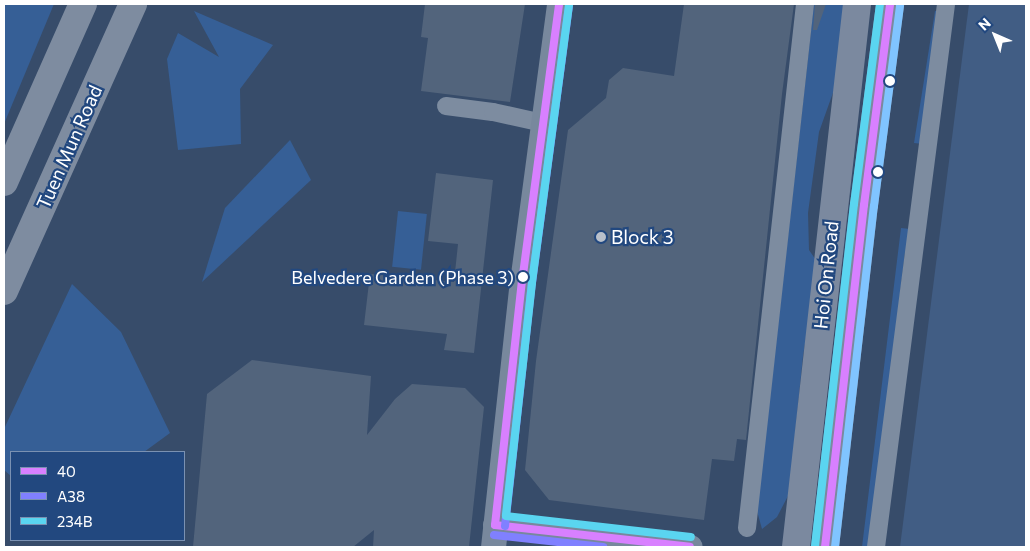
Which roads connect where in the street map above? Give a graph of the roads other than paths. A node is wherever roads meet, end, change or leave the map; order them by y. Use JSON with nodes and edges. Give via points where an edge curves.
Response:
{"nodes":[{"id":1,"x":83,"y":4,"type":"edge"},
{"id":2,"x":133,"y":4,"type":"edge"},
{"id":3,"x":559,"y":4,"type":"edge"},
{"id":4,"x":805,"y":4,"type":"edge"},
{"id":5,"x":857,"y":4,"type":"edge"},
{"id":6,"x":890,"y":4,"type":"edge"},
{"id":7,"x":946,"y":4,"type":"edge"},
{"id":8,"x":446,"y":106,"type":"dead end"},
{"id":9,"x":543,"y":123,"type":"junction"},
{"id":10,"x":4,"y":182,"type":"edge"},
{"id":11,"x":4,"y":290,"type":"edge"},
{"id":12,"x":747,"y":528,"type":"dead end"},
{"id":13,"x":494,"y":536,"type":"edge"},
{"id":14,"x":690,"y":547,"type":"edge"},
{"id":15,"x":796,"y":547,"type":"edge"},
{"id":16,"x":825,"y":547,"type":"edge"},
{"id":17,"x":876,"y":547,"type":"edge"}],
"edges":[{"from":1,"to":10,"type":"highway"},
{"from":2,"to":11,"type":"highway","name":"Tuen Mun Road"},
{"from":3,"to":9,"type":"street"},
{"from":4,"to":12,"type":"street"},
{"from":5,"to":15,"type":"main road","name":"Hoi On Road"},
{"from":6,"to":16,"type":"main road","name":"Hoi On Road"},
{"from":7,"to":17,"type":"street"},
{"from":8,"to":9,"type":"street"},
{"from":9,"to":13,"type":"street"},
{"from":13,"to":14,"type":"street"}]}
